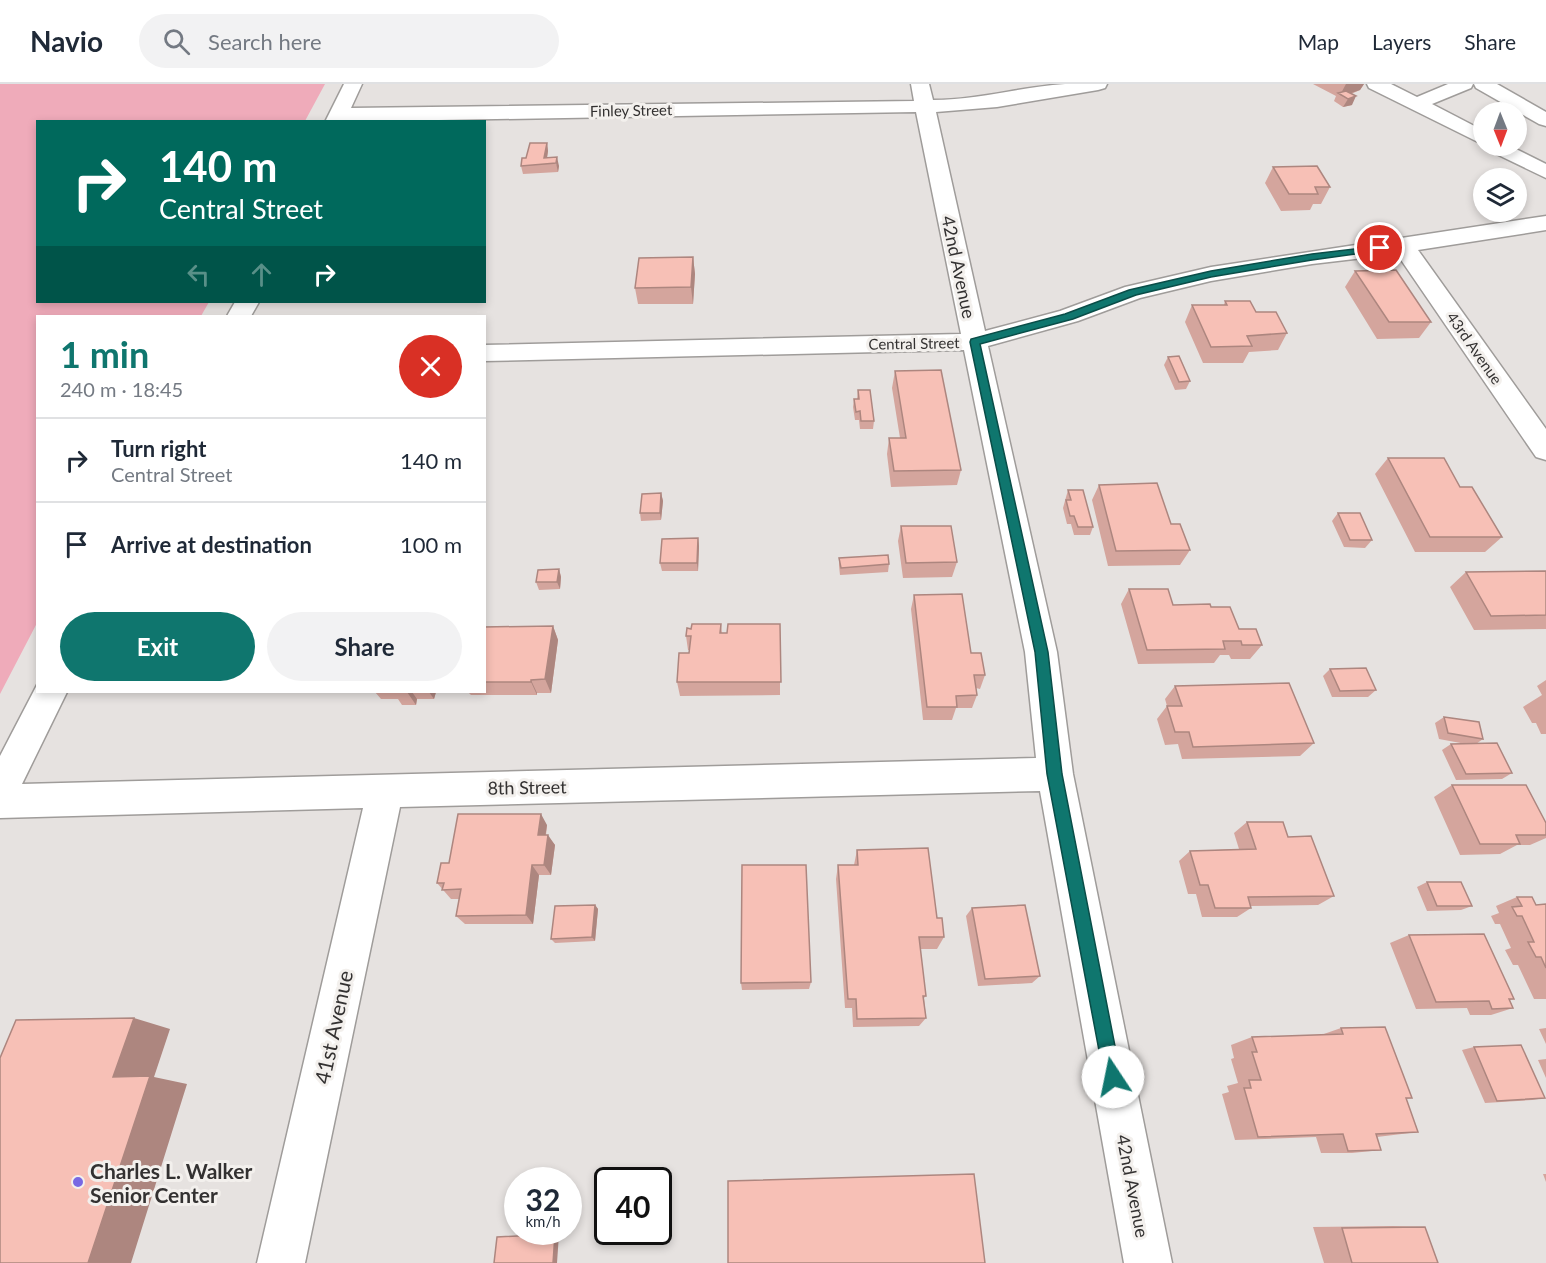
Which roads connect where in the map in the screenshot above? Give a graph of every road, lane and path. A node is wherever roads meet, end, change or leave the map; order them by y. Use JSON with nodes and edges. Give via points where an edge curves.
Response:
{"nodes":[{"id":1,"x":352,"y":84,"type":"edge"},
{"id":2,"x":1000,"y":84,"type":"edge"},
{"id":3,"x":1098,"y":84,"type":"edge"},
{"id":4,"x":1376,"y":84,"type":"edge"},
{"id":5,"x":1464,"y":84,"type":"edge"},
{"id":6,"x":1483,"y":84,"type":"edge"},
{"id":7,"x":922,"y":95,"type":"edge"},
{"id":8,"x":1017,"y":98,"type":"junction"},
{"id":9,"x":1416,"y":104,"type":"junction"},
{"id":10,"x":337,"y":118,"type":"edge"},
{"id":11,"x":1546,"y":120,"type":"edge"},
{"id":12,"x":1473,"y":134,"type":"edge"},
{"id":13,"x":1515,"y":156,"type":"edge"},
{"id":14,"x":1546,"y":172,"type":"edge"},
{"id":15,"x":1546,"y":223,"type":"edge"},
{"id":16,"x":1403,"y":246,"type":"junction"},
{"id":17,"x":975,"y":342,"type":"junction"},
{"id":18,"x":486,"y":353,"type":"edge"},
{"id":19,"x":1546,"y":450,"type":"edge"},
{"id":20,"x":50,"y":693,"type":"edge"},
{"id":21,"x":1054,"y":774,"type":"junction"},
{"id":22,"x":385,"y":790,"type":"junction"},
{"id":23,"x":0,"y":792,"type":"edge"},
{"id":24,"x":0,"y":801,"type":"edge"},
{"id":25,"x":280,"y":1263,"type":"edge"},
{"id":26,"x":1148,"y":1263,"type":"edge"}],
"edges":[{"from":1,"to":10,"type":"street"},
{"from":2,"to":8,"type":"street"},
{"from":3,"to":8,"type":"street","name":"Finley Street"},
{"from":4,"to":9,"type":"street"},
{"from":5,"to":9,"type":"street"},
{"from":6,"to":11,"type":"street"},
{"from":7,"to":8,"type":"street","name":"Finley Street","via":[[997,101]]},
{"from":7,"to":10,"type":"street","name":"Finley Street"},
{"from":7,"to":17,"type":"street","name":"42nd Avenue"},
{"from":9,"to":12,"type":"street"},
{"from":13,"to":14,"type":"street"},
{"from":15,"to":16,"type":"street","name":"Central Street"},
{"from":16,"to":17,"type":"street","name":"Central Street","via":[[1211,274],[1133,292],[1069,316]]},
{"from":16,"to":19,"type":"street","name":"43rd Avenue"},
{"from":17,"to":18,"type":"street","name":"Central Street"},
{"from":17,"to":21,"type":"street","name":"42nd Avenue","via":[[1041,652]]},
{"from":20,"to":23,"type":"street"},
{"from":21,"to":22,"type":"street","name":"8th Street"},
{"from":21,"to":26,"type":"street","name":"42nd Avenue"},
{"from":22,"to":24,"type":"street","name":"8th Street"},
{"from":22,"to":25,"type":"street","name":"41st Avenue"}]}
